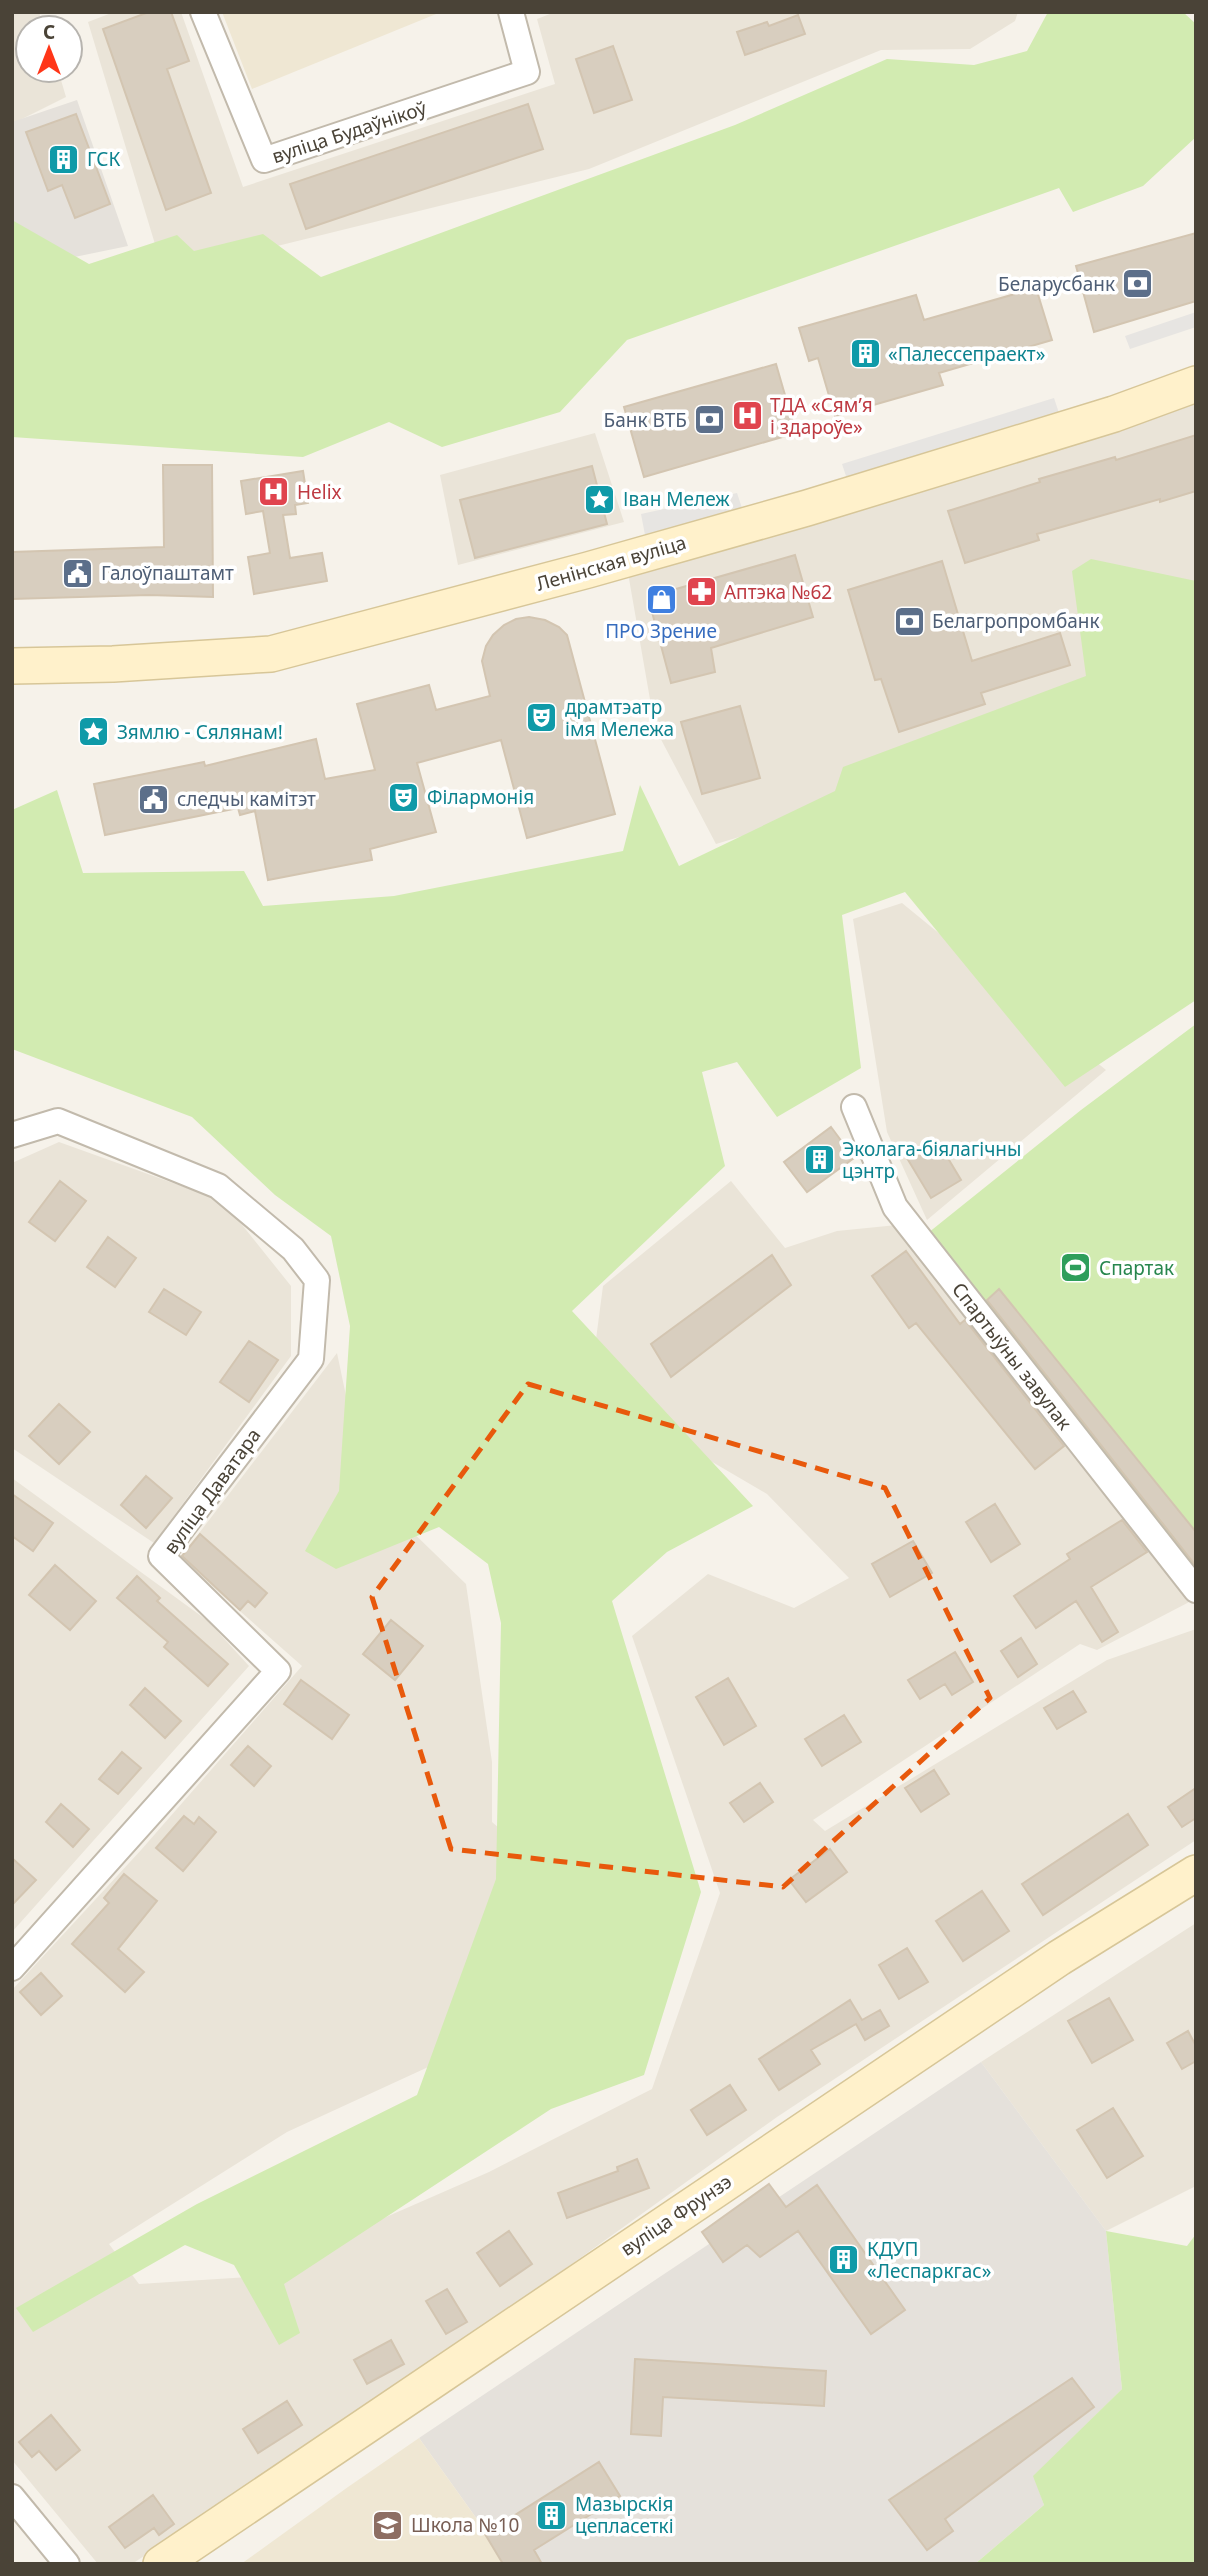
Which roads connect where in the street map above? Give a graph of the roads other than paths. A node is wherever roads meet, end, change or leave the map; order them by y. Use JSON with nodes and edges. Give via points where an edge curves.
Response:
{"nodes":[{"id":1,"x":203,"y":12,"type":"edge"},
{"id":2,"x":511,"y":12,"type":"edge"},
{"id":3,"x":1196,"y":384,"type":"edge"},
{"id":4,"x":12,"y":666,"type":"edge"},
{"id":5,"x":854,"y":1107,"type":"dead end"},
{"id":6,"x":12,"y":1135,"type":"edge"},
{"id":7,"x":1196,"y":1590,"type":"edge"},
{"id":8,"x":1196,"y":1873,"type":"edge"},
{"id":9,"x":12,"y":1968,"type":"edge"},
{"id":10,"x":12,"y":2497,"type":"edge"},
{"id":11,"x":67,"y":2564,"type":"edge"},
{"id":12,"x":161,"y":2564,"type":"edge"}],
"edges":[{"from":1,"to":2,"type":"street","name":"вуліца Будаўнікоў","via":[[264,160],[527,72]]},
{"from":3,"to":4,"type":"street","name":"Ленінская вуліца","via":[[1114,414],[807,508],[271,654]]},
{"from":5,"to":7,"type":"street","name":"Спартыўны завулак","via":[[895,1207]]},
{"from":6,"to":9,"type":"street","name":"вуліца Даватара","via":[[58,1121],[218,1186],[293,1249],[317,1280],[311,1359],[161,1556],[278,1671]]},
{"from":8,"to":12,"type":"street","name":"вуліца Фрунзэ","via":[[1059,1958]]},
{"from":10,"to":11,"type":"street"}]}
